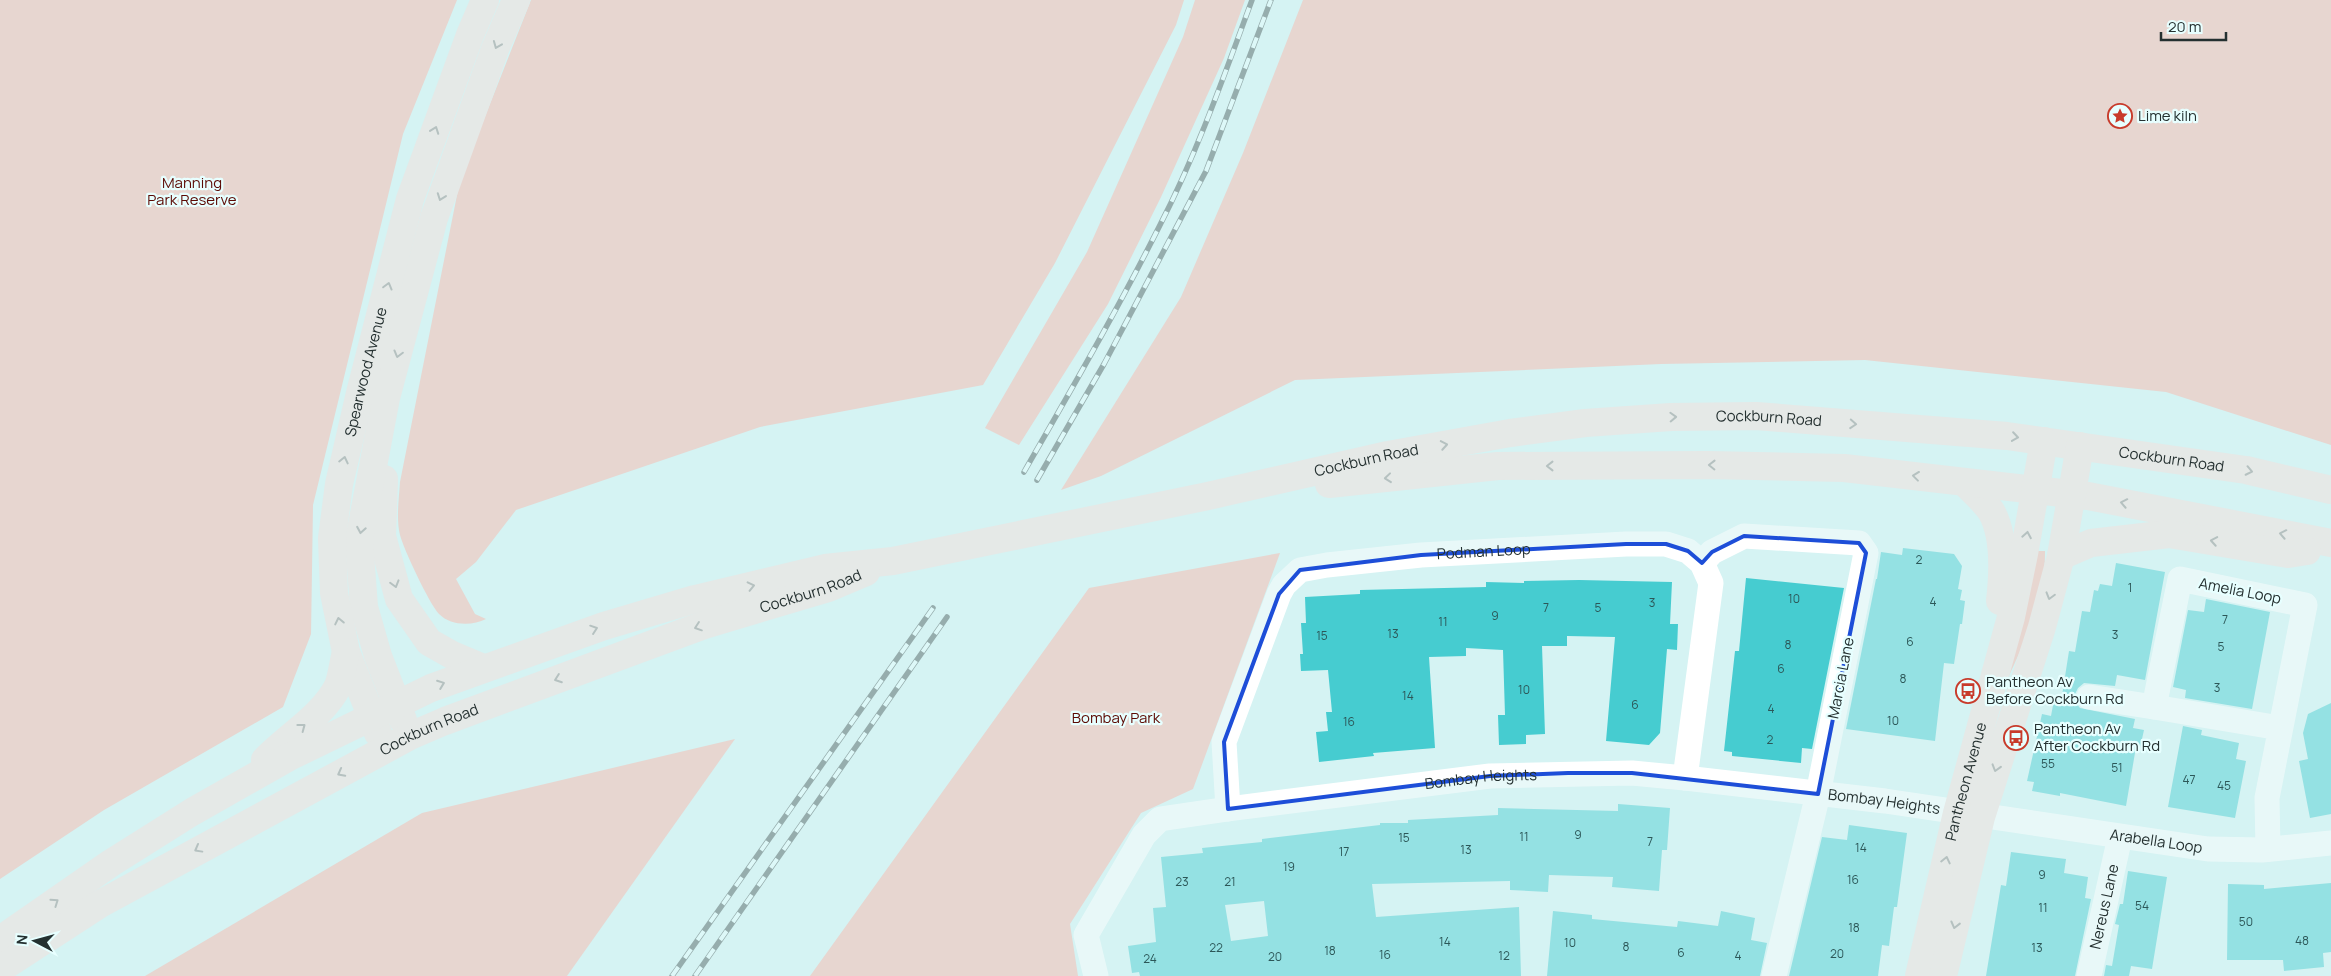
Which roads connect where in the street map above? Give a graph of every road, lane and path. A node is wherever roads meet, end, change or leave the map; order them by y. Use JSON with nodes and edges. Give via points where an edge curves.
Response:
{"nodes":[{"id":1,"x":485,"y":0,"type":"edge"},
{"id":2,"x":516,"y":0,"type":"edge"},
{"id":3,"x":386,"y":398,"type":"junction"},
{"id":4,"x":2044,"y":441,"type":"junction"},
{"id":5,"x":2080,"y":446,"type":"junction"},
{"id":6,"x":1964,"y":482,"type":"junction"},
{"id":7,"x":2035,"y":489,"type":"junction"},
{"id":8,"x":2331,"y":490,"type":"edge"},
{"id":9,"x":2071,"y":494,"type":"junction"},
{"id":10,"x":1208,"y":496,"type":"junction"},
{"id":11,"x":2331,"y":543,"type":"edge"},
{"id":12,"x":2331,"y":548,"type":"edge"},
{"id":13,"x":2062,"y":556,"type":"junction"},
{"id":14,"x":893,"y":561,"type":"junction"},
{"id":15,"x":1702,"y":563,"type":"junction"},
{"id":16,"x":346,"y":652,"type":"junction"},
{"id":17,"x":483,"y":668,"type":"junction"},
{"id":18,"x":1992,"y":684,"type":"junction"},
{"id":19,"x":2089,"y":696,"type":"dead end"},
{"id":20,"x":396,"y":704,"type":"junction"},
{"id":21,"x":2154,"y":707,"type":"junction"},
{"id":22,"x":372,"y":717,"type":"junction"},
{"id":23,"x":2280,"y":728,"type":"junction"},
{"id":24,"x":410,"y":736,"type":"junction"},
{"id":25,"x":384,"y":750,"type":"junction"},
{"id":26,"x":1685,"y":778,"type":"junction"},
{"id":27,"x":241,"y":784,"type":"junction"},
{"id":28,"x":1818,"y":794,"type":"junction"},
{"id":29,"x":1228,"y":808,"type":"junction"},
{"id":30,"x":1969,"y":815,"type":"junction"},
{"id":31,"x":2120,"y":837,"type":"junction"},
{"id":32,"x":2331,"y":844,"type":"edge"},
{"id":33,"x":2268,"y":849,"type":"junction"},
{"id":34,"x":0,"y":940,"type":"edge"},
{"id":35,"x":0,"y":969,"type":"edge"},
{"id":36,"x":1096,"y":976,"type":"edge"},
{"id":37,"x":1774,"y":976,"type":"edge"},
{"id":38,"x":1920,"y":976,"type":"edge"},
{"id":39,"x":1942,"y":976,"type":"edge"},
{"id":40,"x":2089,"y":976,"type":"edge"}],
"edges":[{"from":16,"to":1,"type":"main road","name":"Spearwood Avenue","one_way":true,"via":[[334,593],[332,538],[339,484],[410,199]]},
{"from":2,"to":3,"type":"main road","name":"Spearwood Avenue","one_way":true,"via":[[434,218]]},
{"from":3,"to":17,"type":"main road","one_way":true,"via":[[382,536],[400,599],[428,642]]},
{"from":3,"to":20,"type":"main road","name":"Spearwood Avenue","one_way":true,"via":[[359,540],[364,607]]},
{"from":4,"to":5,"type":"main road","name":"Cockburn Road"},
{"from":4,"to":7,"type":"main road","name":"Pantheon Avenue"},
{"from":10,"to":4,"type":"main road","name":"Cockburn Road","one_way":true,"via":[[1388,455],[1520,432],[1634,419],[1756,416]]},
{"from":5,"to":8,"type":"main road","name":"Cockburn Road","one_way":true,"via":[[2246,470]]},
{"from":5,"to":9,"type":"main road","name":"Pantheon Avenue"},
{"from":6,"to":7,"type":"main road","name":"Cockburn Road"},
{"from":6,"to":10,"type":"main road","name":"Cockburn Road","one_way":true,"via":[[1844,468],[1498,466]]},
{"from":6,"to":18,"type":"main road","via":[[1991,512],[1999,537],[2003,568]]},
{"from":7,"to":9,"type":"main road","name":"Cockburn Road"},
{"from":18,"to":7,"type":"main road","name":"Pantheon Avenue","one_way":true,"via":[[2010,617]]},
{"from":11,"to":9,"type":"main road","name":"Cockburn Road","one_way":true},
{"from":9,"to":13,"type":"main road","name":"Pantheon Avenue"},
{"from":10,"to":14,"type":"main road","name":"Cockburn Road"},
{"from":12,"to":13,"type":"main road","one_way":true,"via":[[2288,554],[2169,534],[2091,543]]},
{"from":13,"to":30,"type":"main road","name":"Pantheon Avenue","one_way":true,"via":[[2042,627]]},
{"from":17,"to":14,"type":"main road","name":"Cockburn Road","one_way":true,"via":[[695,599],[825,568]]},
{"from":14,"to":24,"type":"main road","name":"Cockburn Road","one_way":true,"via":[[828,588],[687,632]]},
{"from":15,"to":26,"type":"street","via":[[1711,584]]},
{"from":15,"to":28,"type":"street","name":"Marcia Lane","via":[[1712,552],[1744,536],[1858,543],[1866,553]]},
{"from":15,"to":29,"type":"street","name":"Podman Loop","via":[[1688,551],[1666,544],[1626,544],[1421,554],[1300,570],[1279,594],[1224,742]]},
{"from":16,"to":22,"type":"main road","name":"Spearwood Avenue"},
{"from":27,"to":16,"type":"main road","one_way":true,"via":[[285,740],[316,717],[338,686]]},
{"from":20,"to":17,"type":"main road","name":"Cockburn Road","one_way":true},
{"from":18,"to":30,"type":"main road","name":"Pantheon Avenue"},
{"from":19,"to":21,"type":"street"},
{"from":20,"to":22,"type":"main road","name":"Cockburn Road"},
{"from":20,"to":24,"type":"main road","name":"Spearwood Avenue"},
{"from":21,"to":23,"type":"street"},
{"from":21,"to":23,"type":"street","name":"Amelia Loop","via":[[2180,579],[2305,605]]},
{"from":22,"to":25,"type":"main road","name":"Spearwood Avenue"},
{"from":22,"to":27,"type":"main road","name":"Cockburn Road"},
{"from":23,"to":33,"type":"street","name":"Amelia Loop","via":[[2267,798]]},
{"from":24,"to":25,"type":"main road","name":"Cockburn Road"},
{"from":25,"to":35,"type":"main road","name":"Cockburn Road","one_way":true,"via":[[100,904]]},
{"from":26,"to":28,"type":"street","name":"Bombay Heights"},
{"from":26,"to":29,"type":"street","name":"Bombay Heights","via":[[1632,773],[1490,776]]},
{"from":34,"to":27,"type":"main road","name":"Cockburn Road","one_way":true,"via":[[119,858]]},
{"from":28,"to":30,"type":"street","name":"Bombay Heights"},
{"from":28,"to":37,"type":"street","name":"Marcia Lane"},
{"from":29,"to":36,"type":"street","name":"Bombay Heights","via":[[1160,819],[1144,835],[1086,935]]},
{"from":30,"to":31,"type":"street","name":"Arabella Loop"},
{"from":38,"to":30,"type":"main road","name":"Pantheon Avenue","one_way":true},
{"from":30,"to":39,"type":"main road","name":"Pantheon Avenue","one_way":true},
{"from":31,"to":33,"type":"street","name":"Arabella Loop","via":[[2208,849]]},
{"from":31,"to":40,"type":"street","name":"Nereus Lane"},
{"from":32,"to":33,"type":"street","name":"Arabella Loop"}]}
